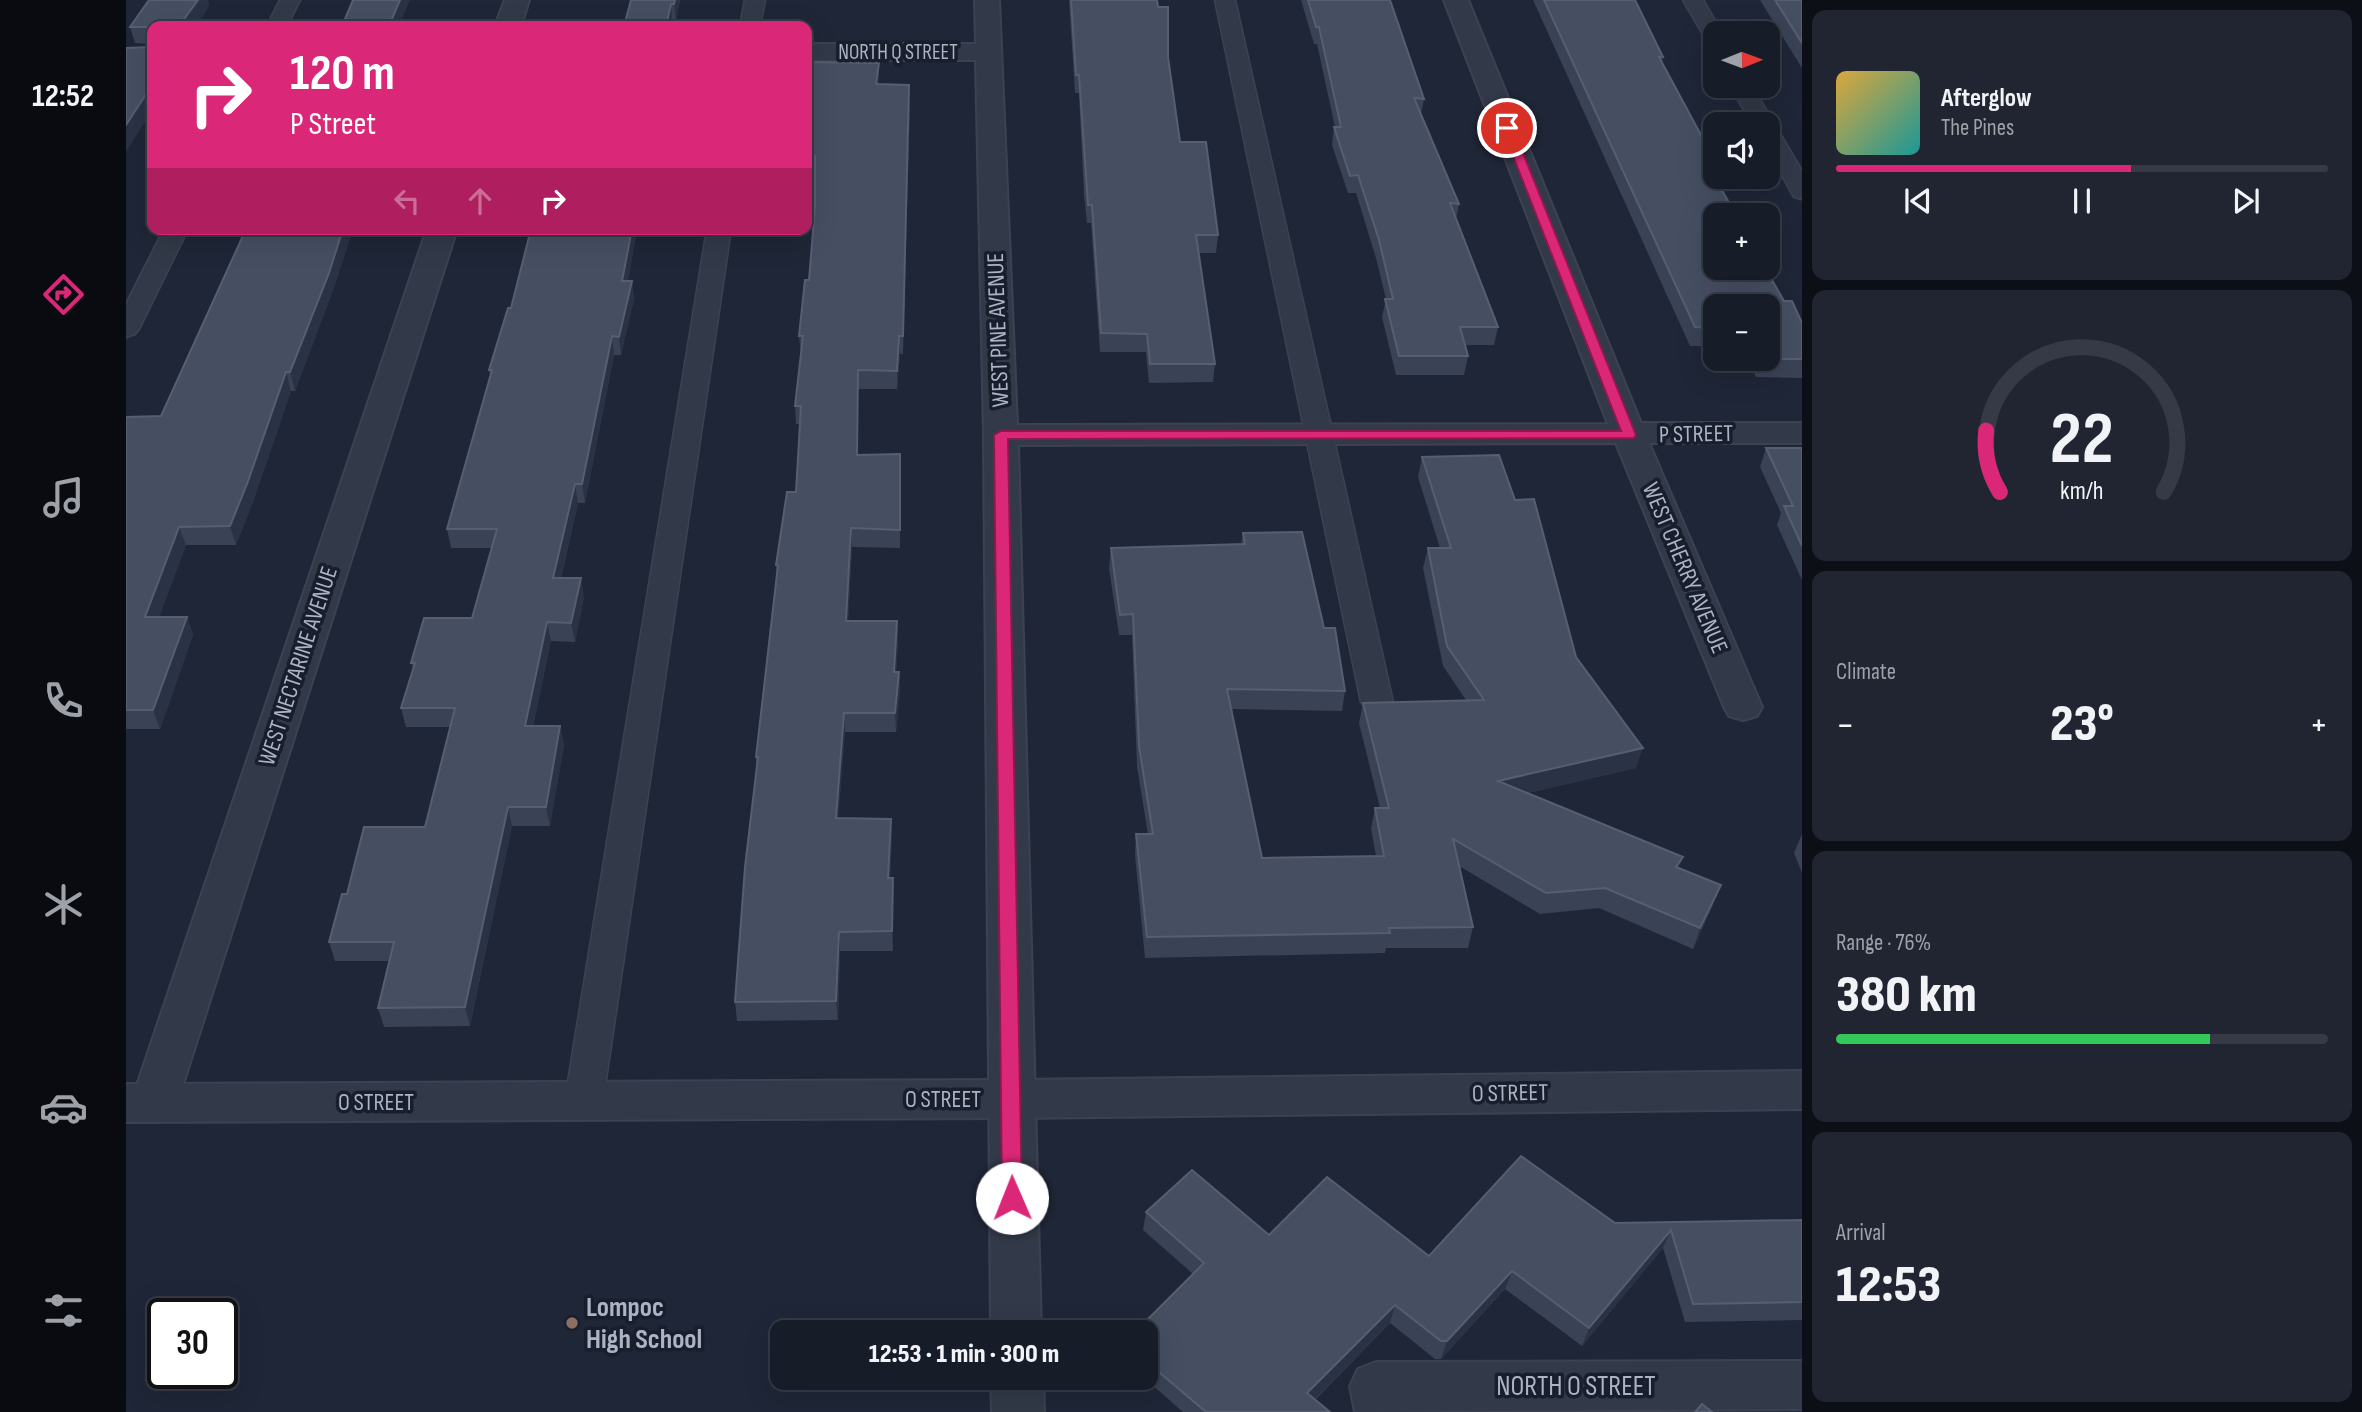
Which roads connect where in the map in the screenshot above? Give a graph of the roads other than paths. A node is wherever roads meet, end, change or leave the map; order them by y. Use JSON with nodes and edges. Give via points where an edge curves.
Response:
{"nodes":[{"id":1,"x":290,"y":0,"type":"edge"},
{"id":2,"x":517,"y":0,"type":"edge"},
{"id":3,"x":755,"y":0,"type":"edge"},
{"id":4,"x":988,"y":0,"type":"edge"},
{"id":5,"x":1225,"y":0,"type":"edge"},
{"id":6,"x":1457,"y":0,"type":"edge"},
{"id":7,"x":1693,"y":0,"type":"edge"},
{"id":8,"x":280,"y":21,"type":"edge"},
{"id":9,"x":510,"y":21,"type":"edge"},
{"id":10,"x":751,"y":21,"type":"edge"},
{"id":11,"x":1705,"y":21,"type":"edge"},
{"id":12,"x":812,"y":52,"type":"edge"},
{"id":13,"x":989,"y":52,"type":"junction"},
{"id":14,"x":1780,"y":153,"type":"edge"},
{"id":15,"x":1802,"y":192,"type":"edge"},
{"id":16,"x":173,"y":235,"type":"edge"},
{"id":17,"x":440,"y":235,"type":"edge"},
{"id":18,"x":718,"y":235,"type":"edge"},
{"id":19,"x":126,"y":329,"type":"edge"},
{"id":20,"x":1802,"y":433,"type":"edge"},
{"id":21,"x":1001,"y":435,"type":"junction"},
{"id":22,"x":1321,"y":435,"type":"junction"},
{"id":23,"x":1629,"y":435,"type":"junction"},
{"id":24,"x":1377,"y":702,"type":"edge"},
{"id":25,"x":1743,"y":707,"type":"dead end"},
{"id":26,"x":1802,"y":1090,"type":"edge"},
{"id":27,"x":1010,"y":1099,"type":"junction"},
{"id":28,"x":584,"y":1100,"type":"junction"},
{"id":29,"x":140,"y":1103,"type":"edge"},
{"id":30,"x":1016,"y":1320,"type":"edge"},
{"id":31,"x":1802,"y":1385,"type":"edge"},
{"id":32,"x":1017,"y":1390,"type":"edge"},
{"id":33,"x":1018,"y":1412,"type":"edge"},
{"id":34,"x":1381,"y":1412,"type":"edge"}],
"edges":[{"from":1,"to":8,"type":"lane"},
{"from":2,"to":9,"type":"street"},
{"from":3,"to":10,"type":"lane"},
{"from":4,"to":13,"type":"street","name":"WEST PINE AVENUE"},
{"from":5,"to":22,"type":"lane"},
{"from":6,"to":23,"type":"street","name":"WEST CHERRY AVENUE"},
{"from":7,"to":11,"type":"lane"},
{"from":12,"to":13,"type":"street","name":"NORTH Q STREET"},
{"from":13,"to":21,"type":"street","name":"WEST PINE AVENUE"},
{"from":14,"to":15,"type":"lane"},
{"from":16,"to":19,"type":"lane"},
{"from":17,"to":29,"type":"street","name":"WEST NECTARINE AVENUE"},
{"from":18,"to":28,"type":"lane"},
{"from":20,"to":23,"type":"street","name":"P STREET"},
{"from":21,"to":22,"type":"street","name":"P STREET"},
{"from":21,"to":27,"type":"street","name":"WEST PINE AVENUE"},
{"from":22,"to":23,"type":"street","name":"P STREET"},
{"from":22,"to":24,"type":"lane"},
{"from":23,"to":25,"type":"street","name":"WEST CHERRY AVENUE"},
{"from":26,"to":27,"type":"street","name":"O STREET"},
{"from":27,"to":28,"type":"street","name":"O STREET"},
{"from":27,"to":30,"type":"street","name":"WEST PINE AVENUE"},
{"from":28,"to":29,"type":"street","name":"O STREET"},
{"from":31,"to":34,"type":"street","name":"NORTH O STREET","via":[[1376,1386]]},
{"from":32,"to":33,"type":"street"}]}
